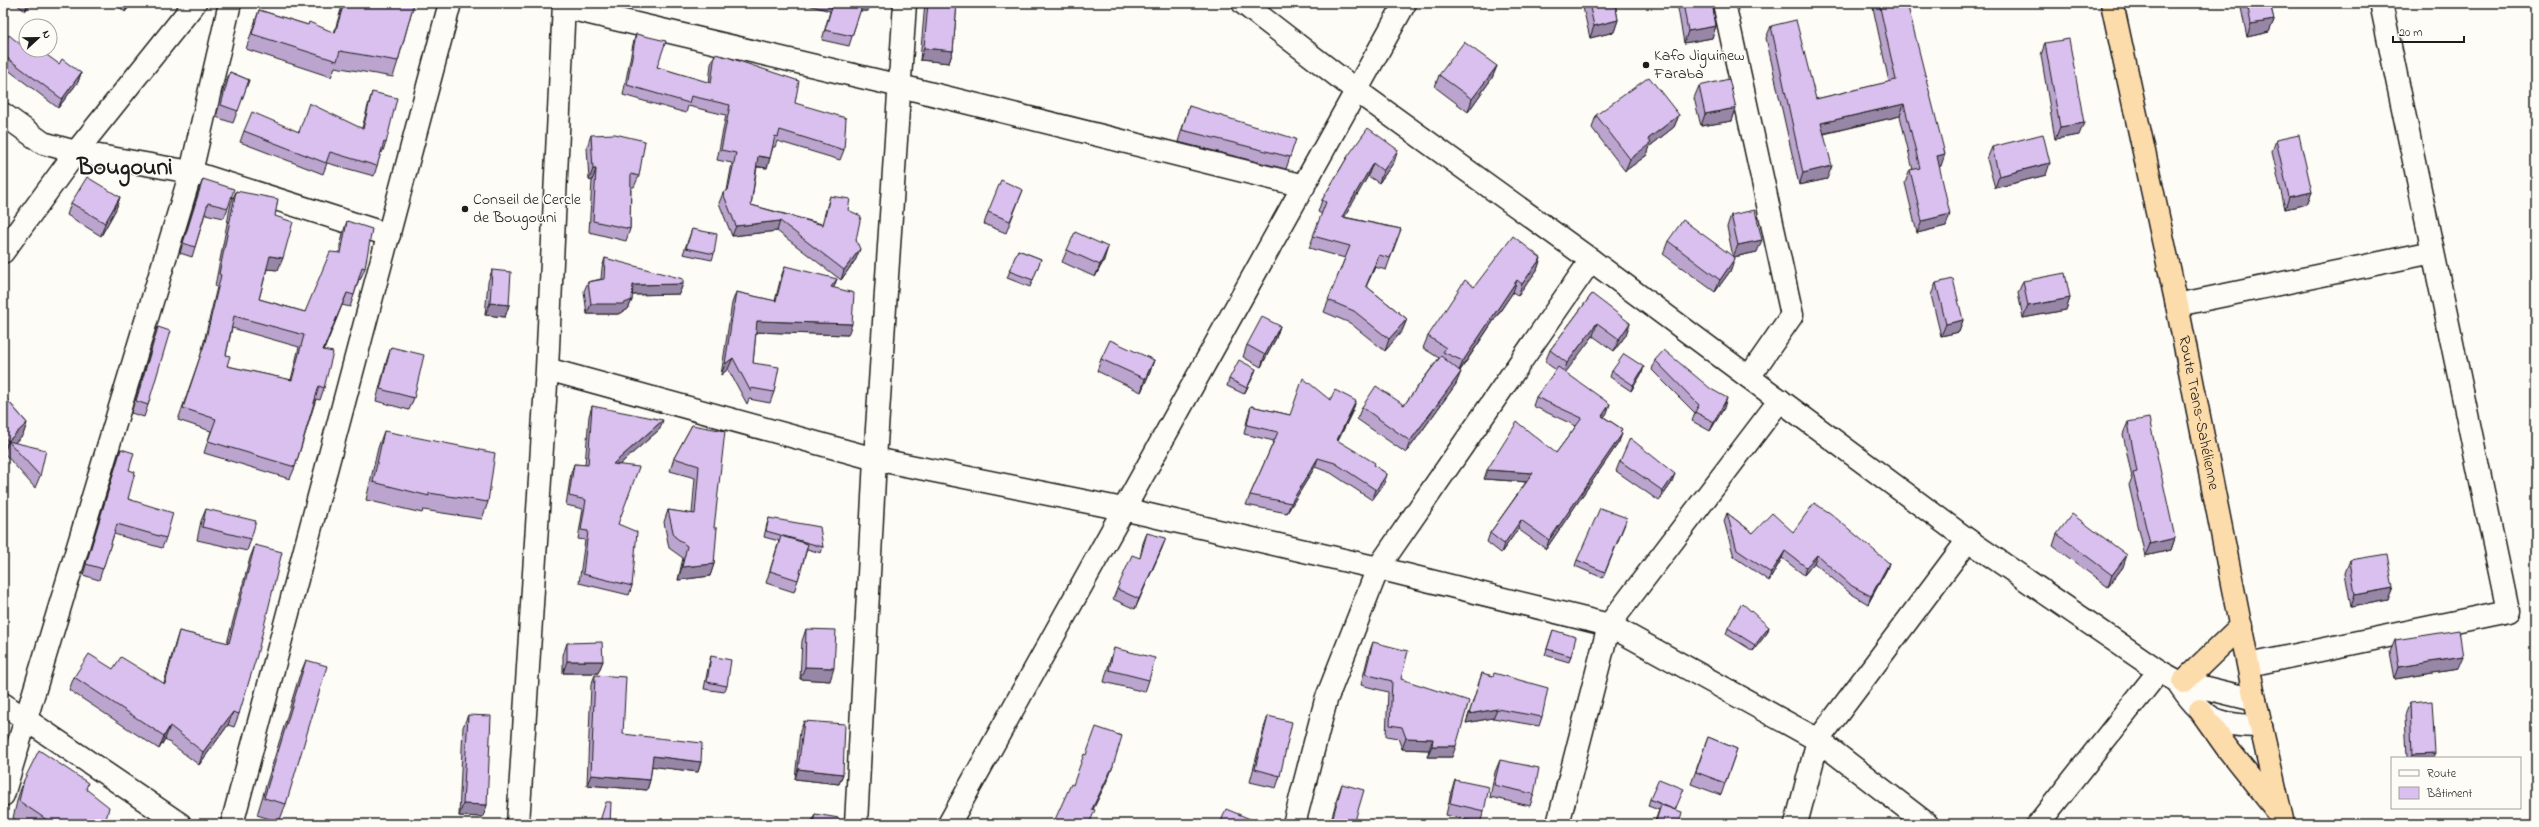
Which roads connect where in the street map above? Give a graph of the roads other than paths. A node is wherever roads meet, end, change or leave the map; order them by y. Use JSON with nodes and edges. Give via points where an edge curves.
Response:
{"nodes":[{"id":1,"x":195,"y":3,"type":"edge"},
{"id":2,"x":230,"y":3,"type":"edge"},
{"id":3,"x":450,"y":3,"type":"edge"},
{"id":4,"x":905,"y":3,"type":"edge"},
{"id":5,"x":1243,"y":3,"type":"edge"},
{"id":6,"x":1405,"y":3,"type":"edge"},
{"id":7,"x":1724,"y":3,"type":"edge"},
{"id":8,"x":2112,"y":3,"type":"edge"},
{"id":9,"x":2381,"y":3,"type":"edge"},
{"id":10,"x":564,"y":5,"type":"edge"},
{"id":11,"x":900,"y":86,"type":"junction"},
{"id":12,"x":1357,"y":91,"type":"junction"},
{"id":13,"x":3,"y":114,"type":"edge"},
{"id":14,"x":76,"y":152,"type":"junction"},
{"id":15,"x":191,"y":172,"type":"junction"},
{"id":16,"x":1304,"y":186,"type":"junction"},
{"id":17,"x":389,"y":234,"type":"junction"},
{"id":18,"x":3,"y":252,"type":"edge"},
{"id":19,"x":2433,"y":252,"type":"junction"},
{"id":20,"x":1591,"y":260,"type":"junction"},
{"id":21,"x":2177,"y":305,"type":"junction"},
{"id":22,"x":546,"y":369,"type":"junction"},
{"id":23,"x":1749,"y":377,"type":"junction"},
{"id":24,"x":1780,"y":400,"type":"junction"},
{"id":25,"x":875,"y":459,"type":"junction"},
{"id":26,"x":1123,"y":509,"type":"junction"},
{"id":27,"x":1968,"y":540,"type":"junction"},
{"id":28,"x":1378,"y":568,"type":"junction"},
{"id":29,"x":1608,"y":625,"type":"junction"},
{"id":30,"x":2241,"y":626,"type":"junction"},
{"id":31,"x":2249,"y":665,"type":"junction"},
{"id":32,"x":2173,"y":678,"type":"junction"},
{"id":33,"x":2255,"y":700,"type":"junction"},
{"id":34,"x":3,"y":704,"type":"edge"},
{"id":35,"x":2200,"y":710,"type":"junction"},
{"id":36,"x":26,"y":719,"type":"junction"},
{"id":37,"x":2261,"y":726,"type":"junction"},
{"id":38,"x":1818,"y":740,"type":"junction"},
{"id":39,"x":3,"y":795,"type":"edge"},
{"id":40,"x":2283,"y":821,"type":"edge"},
{"id":41,"x":180,"y":824,"type":"edge"},
{"id":42,"x":232,"y":824,"type":"edge"},
{"id":43,"x":518,"y":824,"type":"edge"},
{"id":44,"x":856,"y":824,"type":"edge"},
{"id":45,"x":949,"y":824,"type":"edge"},
{"id":46,"x":1294,"y":824,"type":"edge"},
{"id":47,"x":1558,"y":824,"type":"edge"},
{"id":48,"x":1796,"y":824,"type":"edge"},
{"id":49,"x":1927,"y":824,"type":"edge"},
{"id":50,"x":2038,"y":824,"type":"edge"}],
"edges":[{"from":1,"to":14,"type":"street"},
{"from":2,"to":15,"type":"street"},
{"from":3,"to":17,"type":"street"},
{"from":4,"to":11,"type":"street"},
{"from":5,"to":12,"type":"street"},
{"from":6,"to":12,"type":"street"},
{"from":7,"to":23,"type":"street","via":[[1792,315]]},
{"from":8,"to":21,"type":"highway","name":"Route Trans-Sahélienne"},
{"from":9,"to":19,"type":"street"},
{"from":10,"to":11,"type":"street"},
{"from":10,"to":22,"type":"street"},
{"from":11,"to":16,"type":"street"},
{"from":11,"to":25,"type":"street"},
{"from":12,"to":16,"type":"street"},
{"from":12,"to":20,"type":"street"},
{"from":13,"to":14,"type":"street","via":[[43,143]]},
{"from":14,"to":15,"type":"street"},
{"from":14,"to":18,"type":"street"},
{"from":15,"to":17,"type":"street"},
{"from":15,"to":36,"type":"street"},
{"from":16,"to":26,"type":"street"},
{"from":17,"to":42,"type":"street"},
{"from":19,"to":21,"type":"street"},
{"from":19,"to":31,"type":"street","via":[[2508,611]]},
{"from":20,"to":23,"type":"street"},
{"from":20,"to":28,"type":"street"},
{"from":21,"to":30,"type":"highway","name":"Route Trans-Sahélienne"},
{"from":22,"to":25,"type":"street"},
{"from":22,"to":43,"type":"street"},
{"from":23,"to":24,"type":"street"},
{"from":24,"to":27,"type":"street"},
{"from":24,"to":29,"type":"street"},
{"from":25,"to":26,"type":"street"},
{"from":25,"to":44,"type":"street"},
{"from":26,"to":28,"type":"street"},
{"from":26,"to":45,"type":"street"},
{"from":27,"to":32,"type":"street"},
{"from":27,"to":38,"type":"street"},
{"from":28,"to":29,"type":"street"},
{"from":28,"to":46,"type":"street","via":[[1326,700]]},
{"from":29,"to":38,"type":"street"},
{"from":29,"to":47,"type":"street"},
{"from":30,"to":31,"type":"highway","name":"Route Trans-Sahélienne"},
{"from":30,"to":32,"type":"highway"},
{"from":31,"to":33,"type":"highway","name":"Route Trans-Sahélienne"},
{"from":32,"to":33,"type":"street"},
{"from":32,"to":35,"type":"street"},
{"from":32,"to":50,"type":"street"},
{"from":33,"to":37,"type":"highway","name":"Route Trans-Sahélienne"},
{"from":34,"to":36,"type":"street"},
{"from":35,"to":37,"type":"street","via":[[2228,725]]},
{"from":35,"to":40,"type":"highway"},
{"from":36,"to":39,"type":"street"},
{"from":36,"to":41,"type":"street"},
{"from":37,"to":40,"type":"highway","name":"Route Trans-Sahélienne"},
{"from":38,"to":48,"type":"street"},
{"from":38,"to":49,"type":"street"}]}
